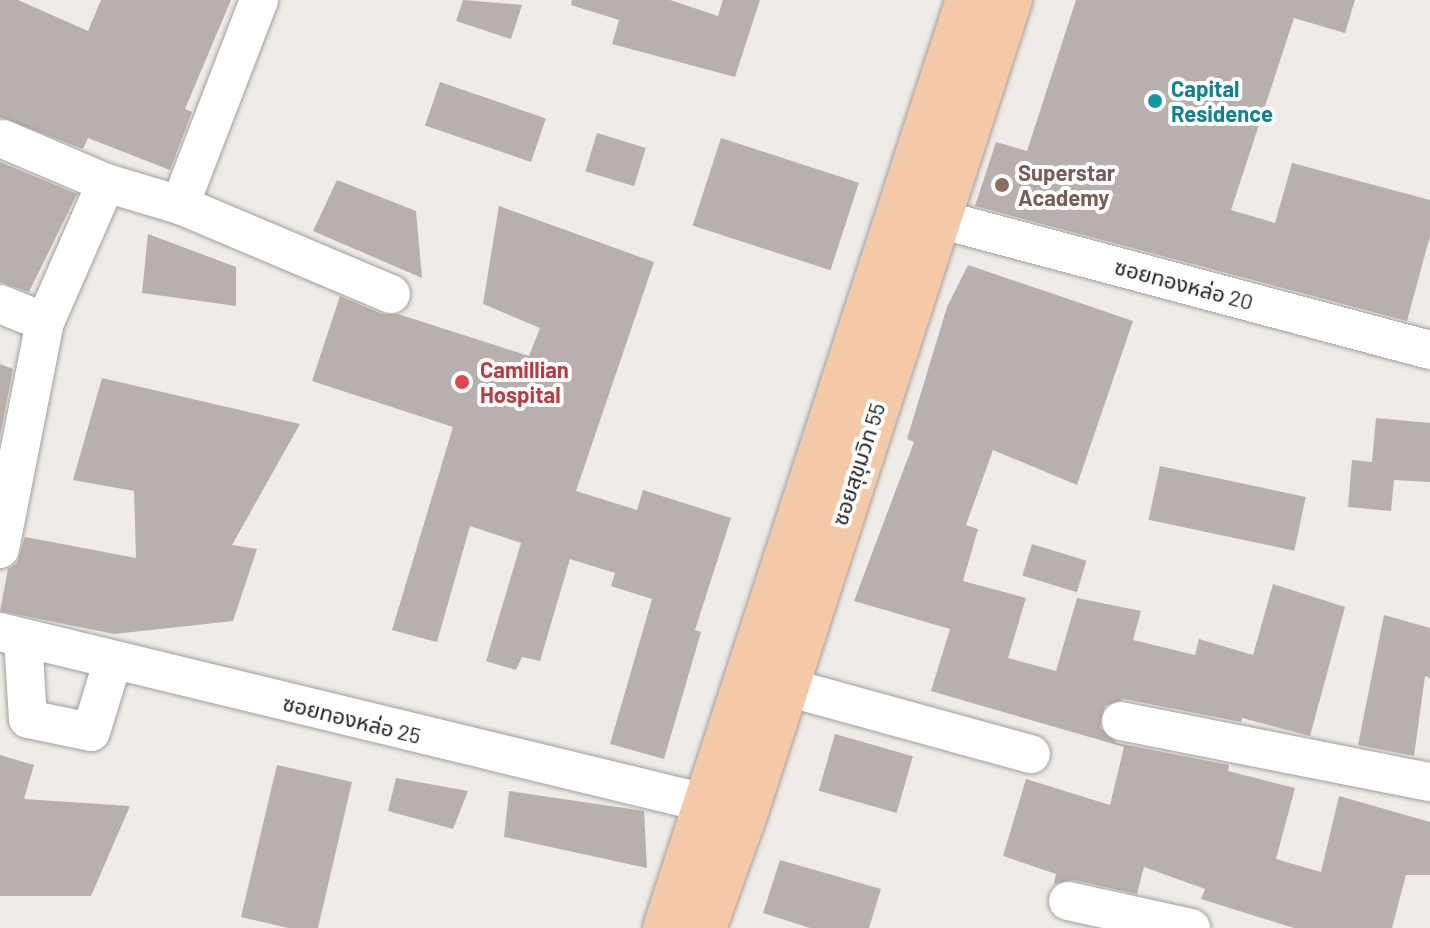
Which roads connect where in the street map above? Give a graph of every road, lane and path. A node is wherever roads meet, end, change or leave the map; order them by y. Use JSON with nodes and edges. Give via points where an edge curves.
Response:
{"nodes":[{"id":1,"x":259,"y":0,"type":"edge"},
{"id":2,"x":968,"y":0,"type":"edge"},
{"id":3,"x":1010,"y":0,"type":"edge"},
{"id":4,"x":3,"y":139,"type":"dead end"},
{"id":5,"x":106,"y":183,"type":"junction"},
{"id":6,"x":180,"y":205,"type":"junction"},
{"id":7,"x":939,"y":219,"type":"junction"},
{"id":8,"x":391,"y":294,"type":"dead end"},
{"id":9,"x":0,"y":304,"type":"edge"},
{"id":10,"x":45,"y":322,"type":"junction"},
{"id":11,"x":1430,"y":350,"type":"edge"},
{"id":12,"x":848,"y":428,"type":"junction"},
{"id":13,"x":7,"y":486,"type":"edge"},
{"id":14,"x":0,"y":549,"type":"edge"},
{"id":15,"x":12,"y":635,"type":"edge"},
{"id":16,"x":113,"y":660,"type":"junction"},
{"id":17,"x":787,"y":687,"type":"junction"},
{"id":18,"x":1121,"y":721,"type":"dead end"},
{"id":19,"x":1031,"y":754,"type":"dead end"},
{"id":20,"x":1430,"y":782,"type":"edge"},
{"id":21,"x":725,"y":809,"type":"junction"},
{"id":22,"x":1068,"y":901,"type":"dead end"},
{"id":23,"x":665,"y":928,"type":"edge"},
{"id":24,"x":704,"y":928,"type":"edge"},
{"id":25,"x":1191,"y":928,"type":"edge"}],
"edges":[{"from":1,"to":6,"type":"street"},
{"from":2,"to":12,"type":"main road","name":"ซอยสุขุมวิท 55"},
{"from":3,"to":7,"type":"main road","name":"ซอยสุขุมวิท 55"},
{"from":4,"to":5,"type":"street"},
{"from":5,"to":6,"type":"street"},
{"from":5,"to":10,"type":"street"},
{"from":6,"to":8,"type":"street"},
{"from":7,"to":11,"type":"street","name":"ซอยทองหล่อ 20"},
{"from":7,"to":12,"type":"main road","name":"ซอยสุขุมวิท 55"},
{"from":9,"to":10,"type":"street"},
{"from":10,"to":13,"type":"street"},
{"from":12,"to":17,"type":"main road","name":"ซอยสุขุมวิท 55"},
{"from":12,"to":21,"type":"main road","name":"ซอยสุขุมวิท 55"},
{"from":13,"to":14,"type":"street"},
{"from":15,"to":16,"type":"street","name":"ซอยทองหล่อ 25"},
{"from":15,"to":16,"type":"street","via":[[28,719],[91,732]]},
{"from":16,"to":21,"type":"street","name":"ซอยทองหล่อ 25"},
{"from":17,"to":19,"type":"street"},
{"from":17,"to":21,"type":"main road","name":"ซอยสุขุมวิท 55"},
{"from":18,"to":20,"type":"street"},
{"from":21,"to":23,"type":"main road","name":"ซอยสุขุมวิท 55"},
{"from":21,"to":24,"type":"main road","name":"ซอยสุขุมวิท 55"},
{"from":22,"to":25,"type":"street"}]}
